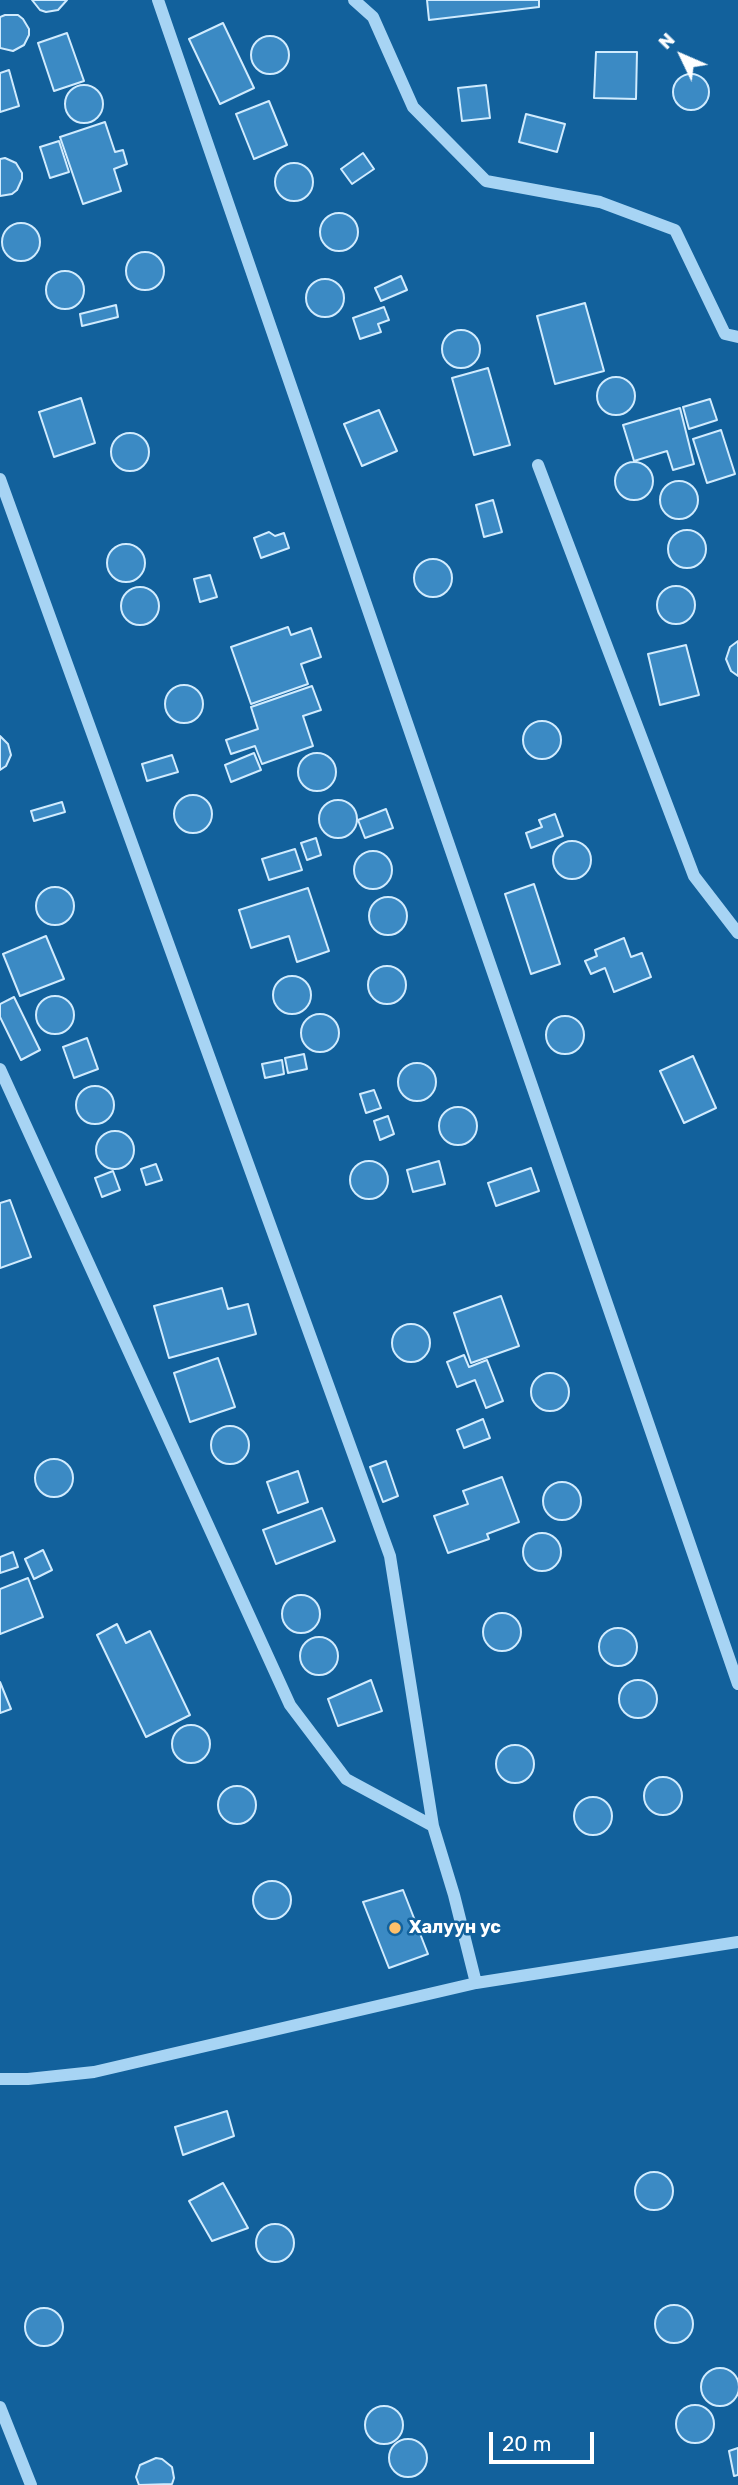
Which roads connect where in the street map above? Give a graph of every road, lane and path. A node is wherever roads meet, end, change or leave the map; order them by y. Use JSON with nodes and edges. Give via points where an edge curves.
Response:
{"nodes":[{"id":1,"x":158,"y":0,"type":"edge"},
{"id":2,"x":354,"y":0,"type":"edge"},
{"id":3,"x":738,"y":337,"type":"edge"},
{"id":4,"x":538,"y":465,"type":"dead end"},
{"id":5,"x":0,"y":479,"type":"edge"},
{"id":6,"x":738,"y":933,"type":"edge"},
{"id":7,"x":0,"y":1069,"type":"edge"},
{"id":8,"x":738,"y":1685,"type":"edge"},
{"id":9,"x":433,"y":1826,"type":"junction"},
{"id":10,"x":738,"y":1942,"type":"edge"},
{"id":11,"x":476,"y":1983,"type":"junction"},
{"id":12,"x":0,"y":2079,"type":"edge"},
{"id":13,"x":0,"y":2407,"type":"edge"},
{"id":14,"x":30,"y":2485,"type":"edge"}],
"edges":[{"from":1,"to":8,"type":"street"},
{"from":2,"to":3,"type":"street","via":[[373,17],[413,107],[486,181],[600,202],[675,230],[725,334]]},
{"from":4,"to":6,"type":"street","via":[[694,876]]},
{"from":5,"to":9,"type":"street","via":[[390,1556]]},
{"from":7,"to":9,"type":"street","via":[[290,1705],[345,1779]]},
{"from":9,"to":11,"type":"street"},
{"from":10,"to":11,"type":"street"},
{"from":11,"to":12,"type":"street","via":[[94,2072]]},
{"from":13,"to":14,"type":"street"}]}
